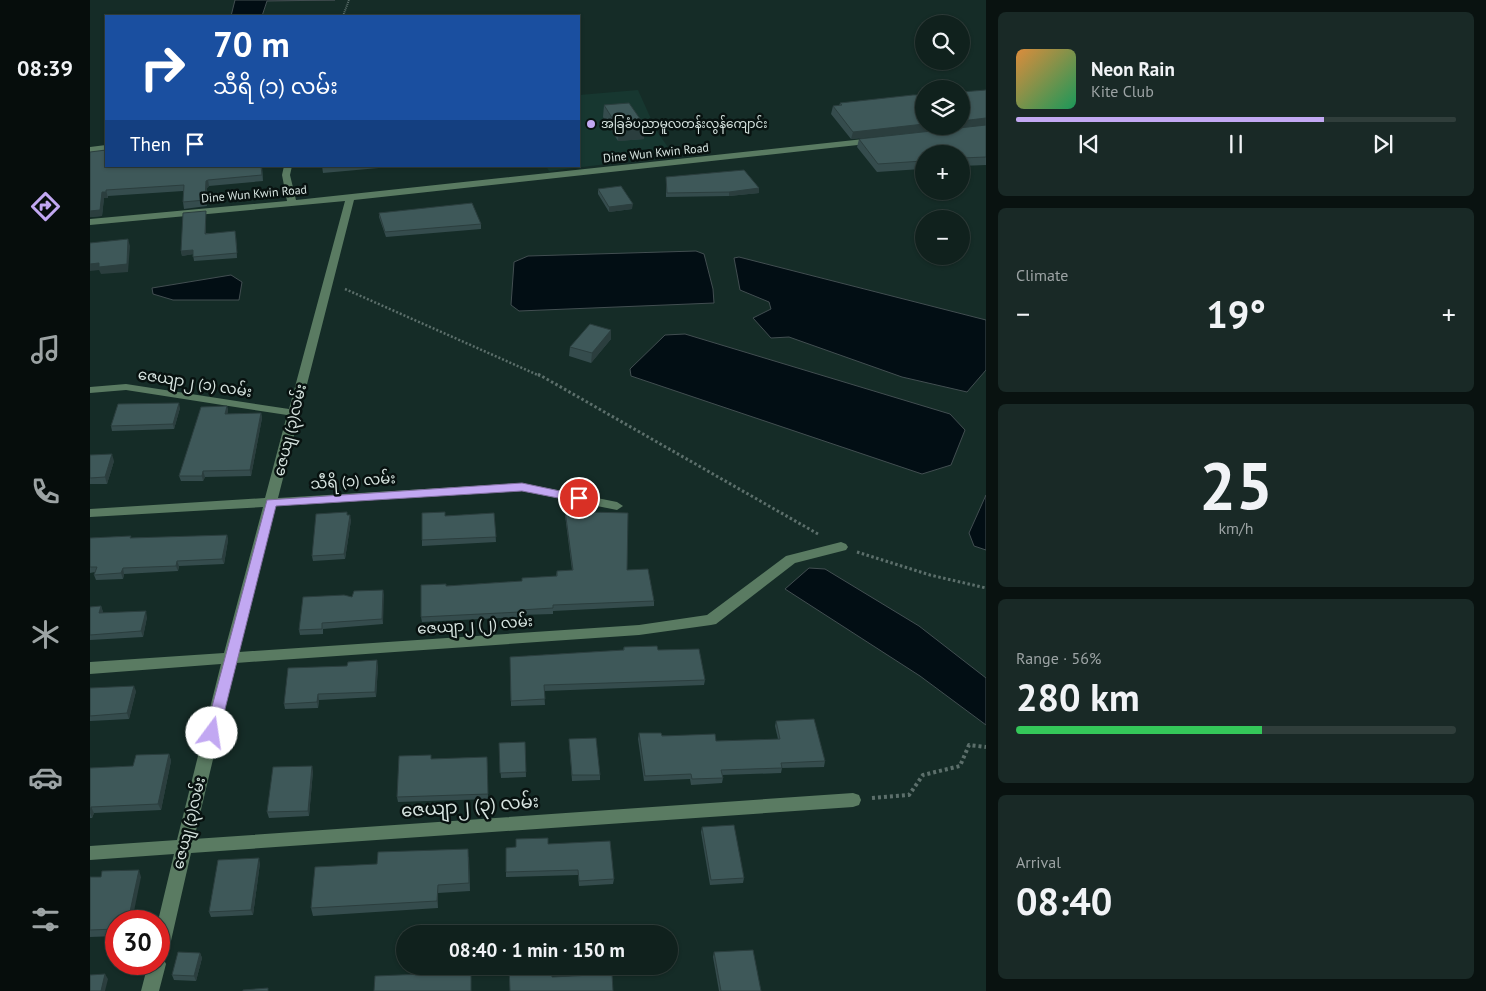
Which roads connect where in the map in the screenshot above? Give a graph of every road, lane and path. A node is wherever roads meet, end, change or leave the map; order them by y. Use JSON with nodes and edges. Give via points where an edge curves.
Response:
{"nodes":[{"id":1,"x":354,"y":0,"type":"edge"},
{"id":2,"x":349,"y":1,"type":"edge"},
{"id":3,"x":343,"y":15,"type":"edge"},
{"id":4,"x":887,"y":140,"type":"edge"},
{"id":5,"x":105,"y":148,"type":"edge"},
{"id":6,"x":90,"y":150,"type":"edge"},
{"id":7,"x":288,"y":167,"type":"edge"},
{"id":8,"x":350,"y":198,"type":"junction"},
{"id":9,"x":292,"y":202,"type":"junction"},
{"id":10,"x":90,"y":222,"type":"edge"},
{"id":11,"x":329,"y":280,"type":"junction"},
{"id":12,"x":90,"y":390,"type":"edge"},
{"id":13,"x":294,"y":414,"type":"junction"},
{"id":14,"x":272,"y":503,"type":"junction"},
{"id":15,"x":617,"y":506,"type":"dead end"},
{"id":16,"x":90,"y":513,"type":"edge"},
{"id":17,"x":841,"y":547,"type":"junction"},
{"id":18,"x":986,"y":588,"type":"edge"},
{"id":19,"x":231,"y":658,"type":"junction"},
{"id":20,"x":90,"y":668,"type":"edge"},
{"id":21,"x":986,"y":748,"type":"edge"},
{"id":22,"x":852,"y":800,"type":"joint"},
{"id":23,"x":183,"y":846,"type":"junction"},
{"id":24,"x":90,"y":853,"type":"edge"},
{"id":25,"x":169,"y":910,"type":"edge"},
{"id":26,"x":154,"y":975,"type":"edge"},
{"id":27,"x":150,"y":991,"type":"edge"}],
"edges":[{"from":1,"to":2,"type":"path"},
{"from":2,"to":3,"type":"path"},
{"from":4,"to":8,"type":"street","name":"Dine Wun Kwin Road"},
{"from":5,"to":6,"type":"street"},
{"from":7,"to":9,"type":"street","via":[[286,176]]},
{"from":8,"to":9,"type":"street","name":"Dine Wun Kwin Road"},
{"from":8,"to":11,"type":"street","name":"ဇေယျ (၃)လမ်း"},
{"from":9,"to":10,"type":"street","name":"Dine Wun Kwin Road"},
{"from":11,"to":13,"type":"street","name":"ဇေယျ (၃)လမ်း"},
{"from":11,"to":17,"type":"path","via":[[534,372]]},
{"from":12,"to":13,"type":"street","name":"ဇေယျာ၂ (၁) လမ်း","via":[[126,387]]},
{"from":13,"to":14,"type":"street","name":"ဇေယျ (၃)လမ်း"},
{"from":14,"to":15,"type":"street","name":"သီရိ (၁) လမ်း","via":[[522,487]]},
{"from":14,"to":16,"type":"street","name":"သီရိ (၁) လမ်း"},
{"from":14,"to":19,"type":"street","name":"ဇေယျ (၃)လမ်း"},
{"from":17,"to":18,"type":"path","via":[[930,575]]},
{"from":17,"to":19,"type":"street","name":"ဇေယျာ၂ (၂) လမ်း","via":[[791,559],[711,620],[640,630]]},
{"from":19,"to":20,"type":"street","name":"ဇေယျာ၂ (၂) လမ်း"},
{"from":19,"to":23,"type":"street","name":"ဇေယျ (၃)လမ်း"},
{"from":21,"to":22,"type":"path","via":[[969,745],[960,766],[923,775],[909,795]]},
{"from":22,"to":23,"type":"street","name":"ဇေယျာ၂ (၃) လမ်း"},
{"from":23,"to":24,"type":"street","name":"ဇေယျာ၂ (၃) လမ်း"},
{"from":23,"to":25,"type":"street","name":"ဇေယျ (၃)လမ်း"},
{"from":26,"to":27,"type":"street"}]}
